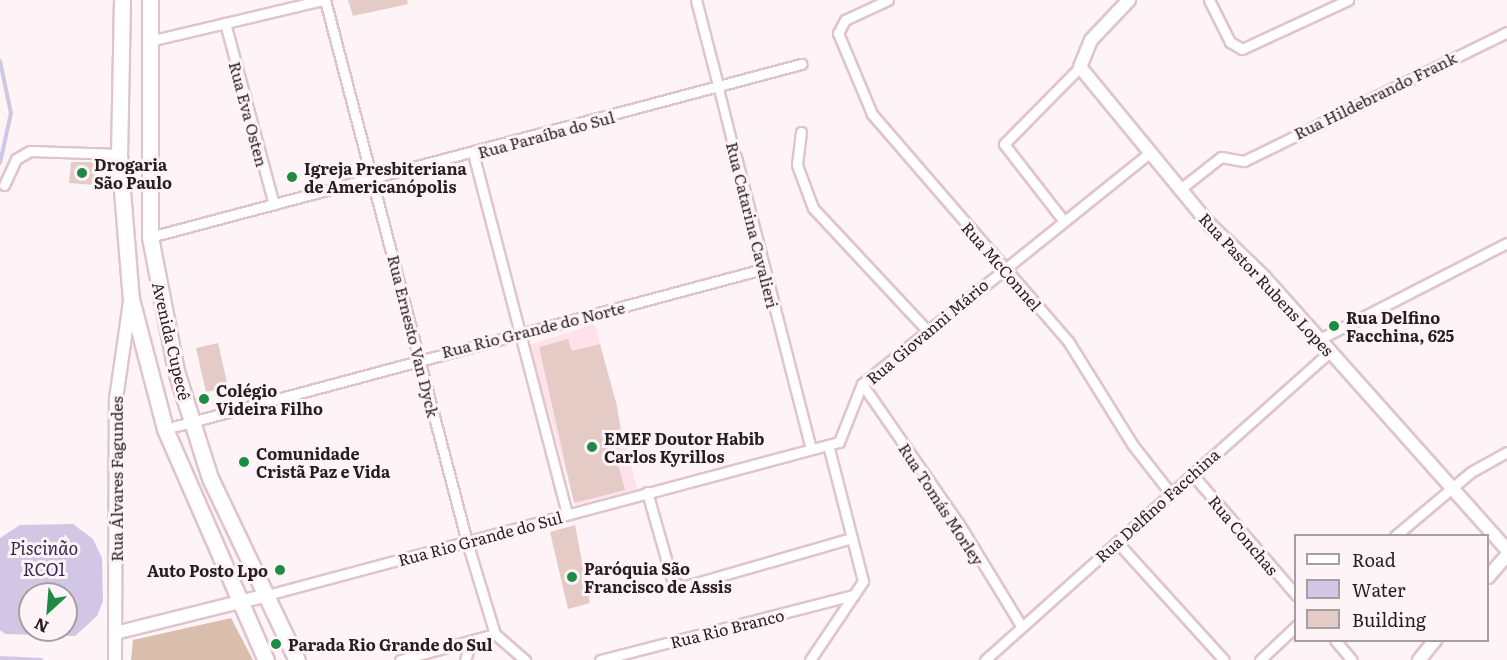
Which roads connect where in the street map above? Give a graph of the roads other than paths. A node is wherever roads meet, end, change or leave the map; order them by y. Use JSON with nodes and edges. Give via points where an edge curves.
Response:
{"nodes":[{"id":1,"x":122,"y":0,"type":"edge"},
{"id":2,"x":150,"y":0,"type":"edge"},
{"id":3,"x":324,"y":0,"type":"edge"},
{"id":4,"x":696,"y":0,"type":"edge"},
{"id":5,"x":888,"y":0,"type":"edge"},
{"id":6,"x":1129,"y":0,"type":"edge"},
{"id":7,"x":1209,"y":0,"type":"edge"},
{"id":8,"x":1348,"y":0,"type":"edge"},
{"id":9,"x":225,"y":23,"type":"junction"},
{"id":10,"x":1507,"y":32,"type":"edge"},
{"id":11,"x":149,"y":41,"type":"junction"},
{"id":12,"x":801,"y":64,"type":"dead end"},
{"id":13,"x":1080,"y":67,"type":"junction"},
{"id":14,"x":719,"y":88,"type":"junction"},
{"id":15,"x":801,"y":132,"type":"dead end"},
{"id":16,"x":1150,"y":152,"type":"junction"},
{"id":17,"x":473,"y":153,"type":"junction"},
{"id":18,"x":119,"y":154,"type":"junction"},
{"id":19,"x":735,"y":157,"type":"joint"},
{"id":20,"x":375,"y":179,"type":"junction"},
{"id":21,"x":4,"y":185,"type":"dead end"},
{"id":22,"x":1179,"y":190,"type":"junction"},
{"id":23,"x":274,"y":204,"type":"junction"},
{"id":24,"x":1063,"y":220,"type":"junction"},
{"id":25,"x":150,"y":237,"type":"junction"},
{"id":26,"x":1507,"y":243,"type":"edge"},
{"id":27,"x":1004,"y":268,"type":"junction"},
{"id":28,"x":763,"y":269,"type":"junction"},
{"id":29,"x":130,"y":299,"type":"junction"},
{"id":30,"x":926,"y":330,"type":"junction"},
{"id":31,"x":518,"y":335,"type":"junction"},
{"id":32,"x":1320,"y":339,"type":"junction"},
{"id":33,"x":1330,"y":351,"type":"junction"},
{"id":34,"x":419,"y":358,"type":"junction"},
{"id":35,"x":862,"y":384,"type":"junction"},
{"id":36,"x":190,"y":420,"type":"junction"},
{"id":37,"x":165,"y":429,"type":"junction"},
{"id":38,"x":843,"y":438,"type":"joint"},
{"id":39,"x":828,"y":445,"type":"junction"},
{"id":40,"x":811,"y":449,"type":"junction"},
{"id":41,"x":1507,"y":452,"type":"edge"},
{"id":42,"x":1192,"y":474,"type":"junction"},
{"id":43,"x":1450,"y":488,"type":"junction"},
{"id":44,"x":647,"y":492,"type":"junction"},
{"id":45,"x":1171,"y":494,"type":"junction"},
{"id":46,"x":567,"y":514,"type":"junction"},
{"id":47,"x":1397,"y":534,"type":"edge"},
{"id":48,"x":852,"y":538,"type":"junction"},
{"id":49,"x":467,"y":542,"type":"junction"},
{"id":50,"x":1117,"y":542,"type":"junction"},
{"id":51,"x":1507,"y":552,"type":"edge"},
{"id":52,"x":1489,"y":576,"type":"edge"},
{"id":53,"x":1294,"y":593,"type":"edge"},
{"id":54,"x":267,"y":595,"type":"junction"},
{"id":55,"x":854,"y":595,"type":"junction"},
{"id":56,"x":238,"y":603,"type":"junction"},
{"id":57,"x":1020,"y":624,"type":"junction"},
{"id":58,"x":1294,"y":628,"type":"edge"},
{"id":59,"x":115,"y":633,"type":"junction"},
{"id":60,"x":495,"y":634,"type":"junction"},
{"id":61,"x":471,"y":641,"type":"junction"},
{"id":62,"x":1337,"y":642,"type":"edge"},
{"id":63,"x":1433,"y":642,"type":"edge"},
{"id":64,"x":991,"y":658,"type":"edge"},
{"id":65,"x":115,"y":660,"type":"edge"},
{"id":66,"x":266,"y":660,"type":"edge"},
{"id":67,"x":297,"y":660,"type":"edge"},
{"id":68,"x":400,"y":660,"type":"edge"},
{"id":69,"x":465,"y":660,"type":"edge"},
{"id":70,"x":525,"y":660,"type":"edge"},
{"id":71,"x":600,"y":660,"type":"edge"},
{"id":72,"x":810,"y":660,"type":"edge"},
{"id":73,"x":1224,"y":660,"type":"edge"},
{"id":74,"x":1260,"y":660,"type":"edge"},
{"id":75,"x":1352,"y":660,"type":"edge"},
{"id":76,"x":1419,"y":660,"type":"edge"}],
"edges":[{"from":1,"to":18,"type":"main road","name":"Avenida Cupecê"},
{"from":2,"to":11,"type":"main road","name":"Avenida Cupecê"},
{"from":3,"to":9,"type":"street"},
{"from":3,"to":20,"type":"street","name":"Rua Ernesto Van Dyck"},
{"from":4,"to":14,"type":"street","name":"Rua Catarina Cavalieri"},
{"from":5,"to":27,"type":"street","name":"Rua McConnel","via":[[845,20],[839,38],[872,114]]},
{"from":6,"to":13,"type":"street","via":[[1091,40]]},
{"from":7,"to":8,"type":"street","via":[[1238,48],[1251,47]]},
{"from":9,"to":11,"type":"street"},
{"from":9,"to":23,"type":"street","name":"Rua Eva Osten"},
{"from":10,"to":22,"type":"street","name":"Rua Hildebrando Frank","via":[[1244,160],[1221,157]]},
{"from":11,"to":25,"type":"main road","name":"Avenida Cupecê"},
{"from":12,"to":14,"type":"street","name":"Rua Paraíba do Sul"},
{"from":13,"to":16,"type":"street","name":"Rua Pastor Rubens Lopes"},
{"from":13,"to":24,"type":"street","via":[[1004,144]]},
{"from":14,"to":17,"type":"street","name":"Rua Paraíba do Sul"},
{"from":14,"to":19,"type":"street","name":"Rua Catarina Cavalieri"},
{"from":15,"to":30,"type":"street","via":[[797,165],[813,208]]},
{"from":16,"to":22,"type":"street","name":"Rua Pastor Rubens Lopes"},
{"from":16,"to":24,"type":"street","name":"Rua Giovanni Mário"},
{"from":17,"to":20,"type":"street","name":"Rua Paraíba do Sul"},
{"from":17,"to":31,"type":"street"},
{"from":18,"to":21,"type":"street","via":[[30,151],[16,159]]},
{"from":18,"to":29,"type":"main road","name":"Avenida Cupecê"},
{"from":19,"to":28,"type":"street","name":"Rua Catarina Cavalieri"},
{"from":20,"to":23,"type":"street","name":"Rua Paraíba do Sul"},
{"from":20,"to":34,"type":"street","name":"Rua Ernesto Van Dyck"},
{"from":22,"to":32,"type":"street","name":"Rua Pastor Rubens Lopes"},
{"from":23,"to":25,"type":"street","name":"Rua Paraíba do Sul"},
{"from":24,"to":27,"type":"street","name":"Rua Giovanni Mário"},
{"from":25,"to":36,"type":"main road","name":"Avenida Cupecê"},
{"from":26,"to":32,"type":"street"},
{"from":27,"to":30,"type":"street","name":"Rua Giovanni Mário"},
{"from":27,"to":45,"type":"street","name":"Rua McConnel","via":[[1068,341],[1132,444]]},
{"from":28,"to":31,"type":"street","name":"Rua Rio Grande do Norte"},
{"from":28,"to":40,"type":"street","name":"Rua Catarina Cavalieri"},
{"from":29,"to":37,"type":"main road","name":"Avenida Cupecê"},
{"from":29,"to":59,"type":"street","name":"Rua Álvares Fagundes","via":[[116,399]]},
{"from":30,"to":35,"type":"street","name":"Rua Giovanni Mário"},
{"from":31,"to":34,"type":"street","name":"Rua Rio Grande do Norte"},
{"from":31,"to":46,"type":"street"},
{"from":32,"to":33,"type":"street","name":"Rua Pastor Rubens Lopes"},
{"from":33,"to":42,"type":"street","name":"Rua Delfino Facchina"},
{"from":33,"to":43,"type":"street","name":"Rua Pastor Rubens Lopes"},
{"from":34,"to":36,"type":"street","name":"Rua Rio Grande do Norte"},
{"from":34,"to":49,"type":"street","name":"Rua Ernesto Van Dyck"},
{"from":35,"to":38,"type":"street","name":"Rua Giovanni Mário","via":[[847,412]]},
{"from":35,"to":57,"type":"street","name":"Rua Tomás Morley","via":[[959,524]]},
{"from":36,"to":37,"type":"street","name":"Rua Rio Grande do Norte"},
{"from":36,"to":54,"type":"main road","name":"Avenida Cupecê","via":[[210,478]]},
{"from":37,"to":56,"type":"main road","name":"Avenida Cupecê"},
{"from":38,"to":39,"type":"street","name":"Rua Rio Grande do Sul"},
{"from":39,"to":40,"type":"street","name":"Rua Rio Grande do Sul"},
{"from":39,"to":48,"type":"street"},
{"from":40,"to":44,"type":"street","name":"Rua Rio Grande do Sul"},
{"from":41,"to":43,"type":"street"},
{"from":42,"to":45,"type":"street","name":"Rua Delfino Facchina"},
{"from":42,"to":53,"type":"street","name":"Rua Conchas"},
{"from":43,"to":47,"type":"street"},
{"from":43,"to":51,"type":"street","name":"Rua Pastor Rubens Lopes"},
{"from":44,"to":46,"type":"street","name":"Rua Rio Grande do Sul"},
{"from":44,"to":48,"type":"street","via":[[672,580],[682,587]]},
{"from":45,"to":50,"type":"street","name":"Rua Delfino Facchina"},
{"from":46,"to":49,"type":"street","name":"Rua Rio Grande do Sul"},
{"from":48,"to":55,"type":"street","via":[[863,576]]},
{"from":49,"to":54,"type":"street","name":"Rua Rio Grande do Sul"},
{"from":49,"to":60,"type":"street","name":"Rua Ernesto Van Dyck"},
{"from":50,"to":57,"type":"street","name":"Rua Delfino Facchina"},
{"from":50,"to":73,"type":"street"},
{"from":51,"to":52,"type":"street"},
{"from":54,"to":56,"type":"street","name":"Rua Rio Grande do Sul"},
{"from":54,"to":67,"type":"main road","name":"Avenida Cupecê"},
{"from":55,"to":71,"type":"street","name":"Rua Rio Branco"},
{"from":55,"to":72,"type":"street"},
{"from":56,"to":59,"type":"street","name":"Rua Rio Grande do Sul"},
{"from":56,"to":66,"type":"main road","name":"Avenida Cupecê"},
{"from":57,"to":64,"type":"street","name":"Rua Delfino Facchina"},
{"from":58,"to":74,"type":"street"},
{"from":59,"to":65,"type":"street","name":"Rua Álvares Fagundes"},
{"from":60,"to":61,"type":"street"},
{"from":60,"to":70,"type":"street"},
{"from":61,"to":68,"type":"street"},
{"from":61,"to":69,"type":"street"},
{"from":62,"to":75,"type":"street"},
{"from":63,"to":76,"type":"street"}]}
